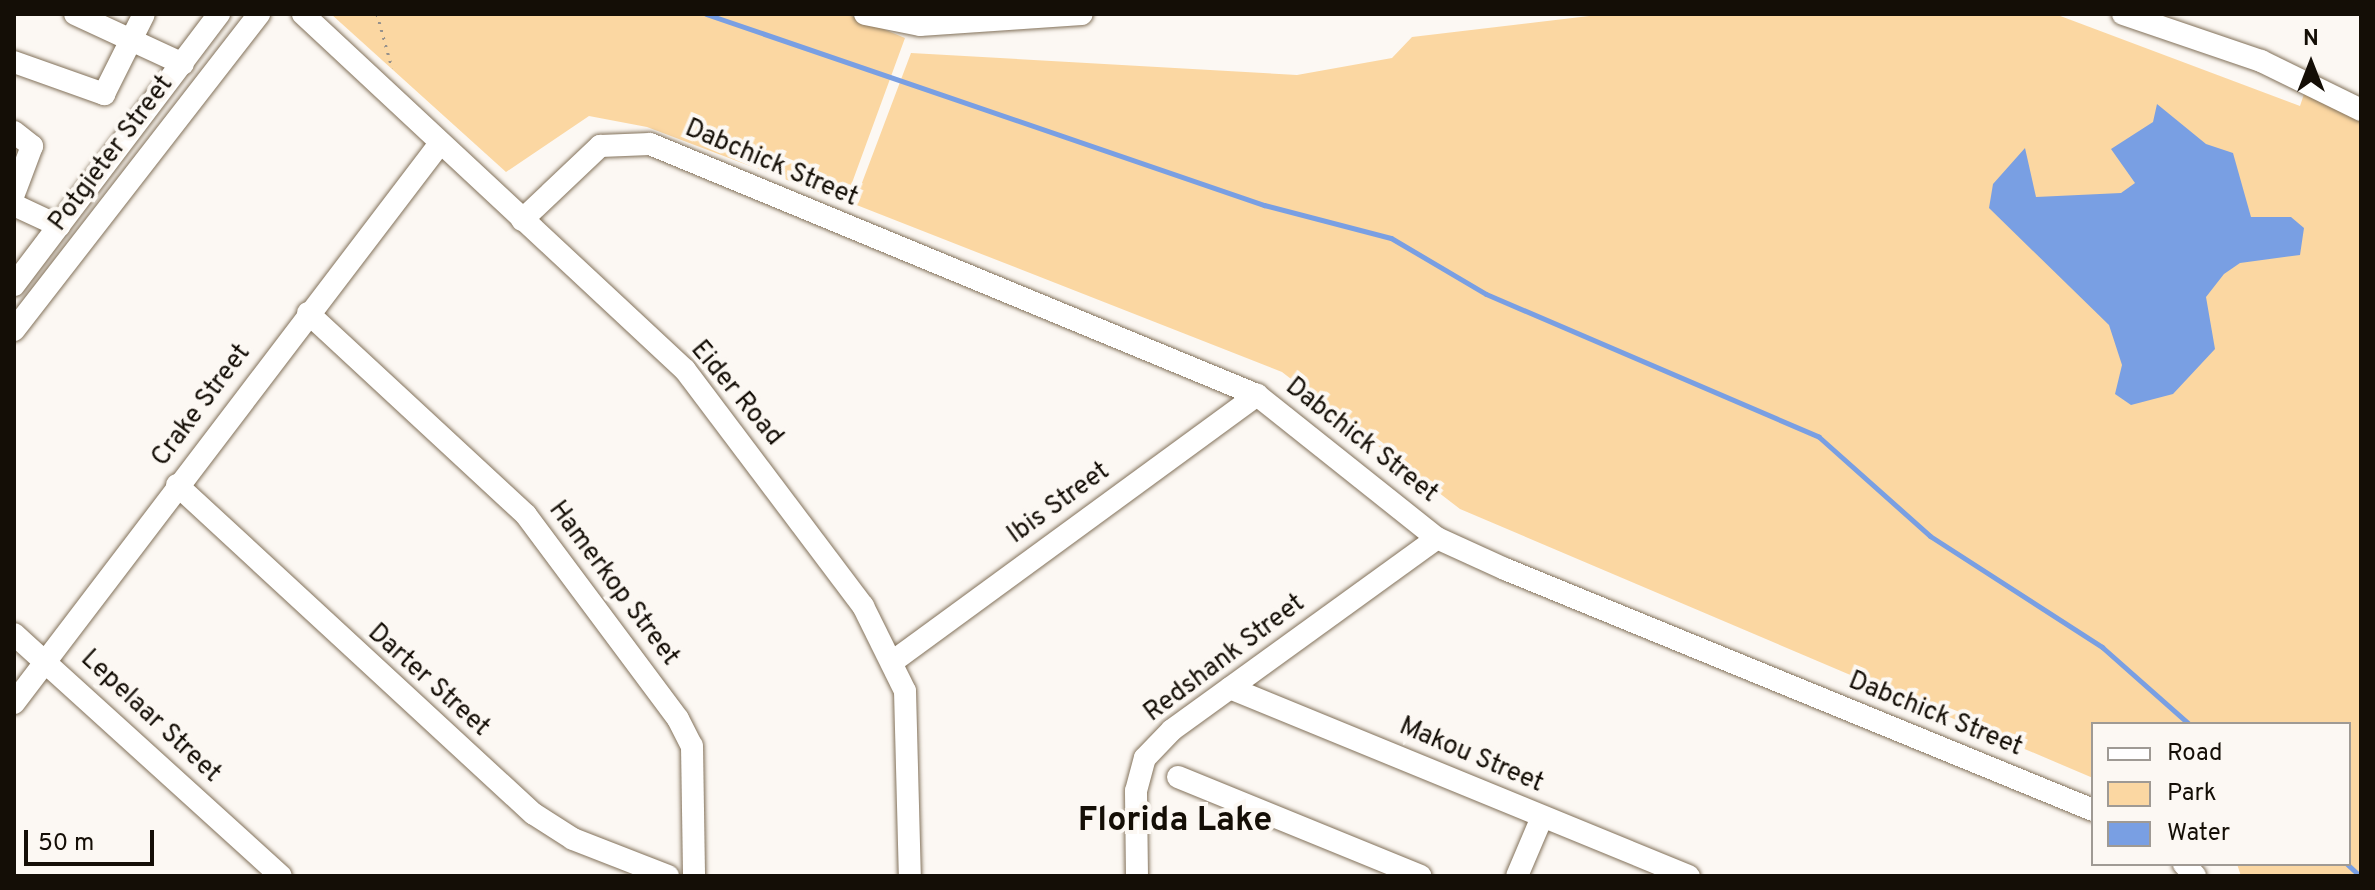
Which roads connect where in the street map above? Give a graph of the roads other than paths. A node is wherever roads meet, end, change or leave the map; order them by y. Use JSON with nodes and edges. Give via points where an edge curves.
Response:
{"nodes":[{"id":1,"x":75,"y":14,"type":"edge"},
{"id":2,"x":144,"y":14,"type":"edge"},
{"id":3,"x":219,"y":14,"type":"edge"},
{"id":4,"x":259,"y":14,"type":"edge"},
{"id":5,"x":303,"y":14,"type":"edge"},
{"id":6,"x":865,"y":14,"type":"edge"},
{"id":7,"x":1082,"y":14,"type":"edge"},
{"id":8,"x":2123,"y":14,"type":"edge"},
{"id":9,"x":134,"y":37,"type":"junction"},
{"id":10,"x":14,"y":62,"type":"edge"},
{"id":11,"x":183,"y":64,"type":"junction"},
{"id":12,"x":2361,"y":110,"type":"edge"},
{"id":13,"x":14,"y":132,"type":"edge"},
{"id":14,"x":438,"y":146,"type":"junction"},
{"id":15,"x":14,"y":194,"type":"edge"},
{"id":16,"x":14,"y":205,"type":"edge"},
{"id":17,"x":522,"y":220,"type":"junction"},
{"id":18,"x":59,"y":226,"type":"junction"},
{"id":19,"x":14,"y":285,"type":"edge"},
{"id":20,"x":308,"y":313,"type":"junction"},
{"id":21,"x":14,"y":330,"type":"edge"},
{"id":22,"x":1257,"y":395,"type":"junction"},
{"id":23,"x":177,"y":485,"type":"junction"},
{"id":24,"x":1437,"y":538,"type":"junction"},
{"id":25,"x":14,"y":634,"type":"edge"},
{"id":26,"x":48,"y":659,"type":"junction"},
{"id":27,"x":895,"y":660,"type":"junction"},
{"id":28,"x":1230,"y":688,"type":"junction"},
{"id":29,"x":14,"y":703,"type":"edge"},
{"id":30,"x":1178,"y":777,"type":"dead end"},
{"id":31,"x":2091,"y":809,"type":"edge"},
{"id":32,"x":1542,"y":817,"type":"junction"},
{"id":33,"x":281,"y":876,"type":"edge"},
{"id":34,"x":668,"y":876,"type":"edge"},
{"id":35,"x":694,"y":876,"type":"edge"},
{"id":36,"x":910,"y":876,"type":"edge"},
{"id":37,"x":1137,"y":876,"type":"edge"},
{"id":38,"x":1421,"y":876,"type":"edge"},
{"id":39,"x":1517,"y":876,"type":"edge"},
{"id":40,"x":1689,"y":876,"type":"edge"}],
"edges":[{"from":1,"to":9,"type":"street"},
{"from":2,"to":9,"type":"street"},
{"from":3,"to":11,"type":"street","name":"Potgieter Street"},
{"from":4,"to":21,"type":"street","name":"Potgieter Street"},
{"from":5,"to":14,"type":"street","name":"Eider Road"},
{"from":6,"to":7,"type":"street","via":[[920,25]]},
{"from":8,"to":12,"type":"street","via":[[2261,61]]},
{"from":9,"to":10,"type":"street","via":[[104,94]]},
{"from":9,"to":11,"type":"street"},
{"from":11,"to":18,"type":"street","name":"Potgieter Street"},
{"from":13,"to":15,"type":"street","via":[[32,146]]},
{"from":14,"to":17,"type":"street","name":"Eider Road"},
{"from":14,"to":20,"type":"street","name":"Crake Street"},
{"from":16,"to":18,"type":"street"},
{"from":17,"to":22,"type":"street","name":"Dabchick Street","via":[[600,146],[635,140]]},
{"from":17,"to":27,"type":"street","name":"Eider Road","via":[[695,381],[863,606]]},
{"from":18,"to":19,"type":"street","name":"Potgieter Street"},
{"from":20,"to":23,"type":"street","name":"Crake Street"},
{"from":20,"to":35,"type":"street","name":"Hamerkop Street","via":[[526,515],[678,719],[692,746]]},
{"from":22,"to":24,"type":"street","name":"Dabchick Street"},
{"from":22,"to":27,"type":"street","name":"Ibis Street"},
{"from":23,"to":26,"type":"street","name":"Crake Street"},
{"from":23,"to":34,"type":"street","name":"Darter Street","via":[[527,808],[573,839]]},
{"from":24,"to":28,"type":"street","name":"Redshank Street"},
{"from":24,"to":31,"type":"street","name":"Dabchick Street"},
{"from":25,"to":26,"type":"street","name":"Lepelaar Street"},
{"from":26,"to":29,"type":"street","name":"Crake Street"},
{"from":26,"to":33,"type":"street","name":"Lepelaar Street"},
{"from":27,"to":36,"type":"street","name":"Eider Road","via":[[909,722]]},
{"from":28,"to":32,"type":"street","name":"Makou Street"},
{"from":28,"to":37,"type":"street","name":"Redshank Street","via":[[1145,758],[1136,791]]},
{"from":30,"to":38,"type":"street"},
{"from":32,"to":39,"type":"street"},
{"from":32,"to":40,"type":"street","name":"Makou Street"}]}
